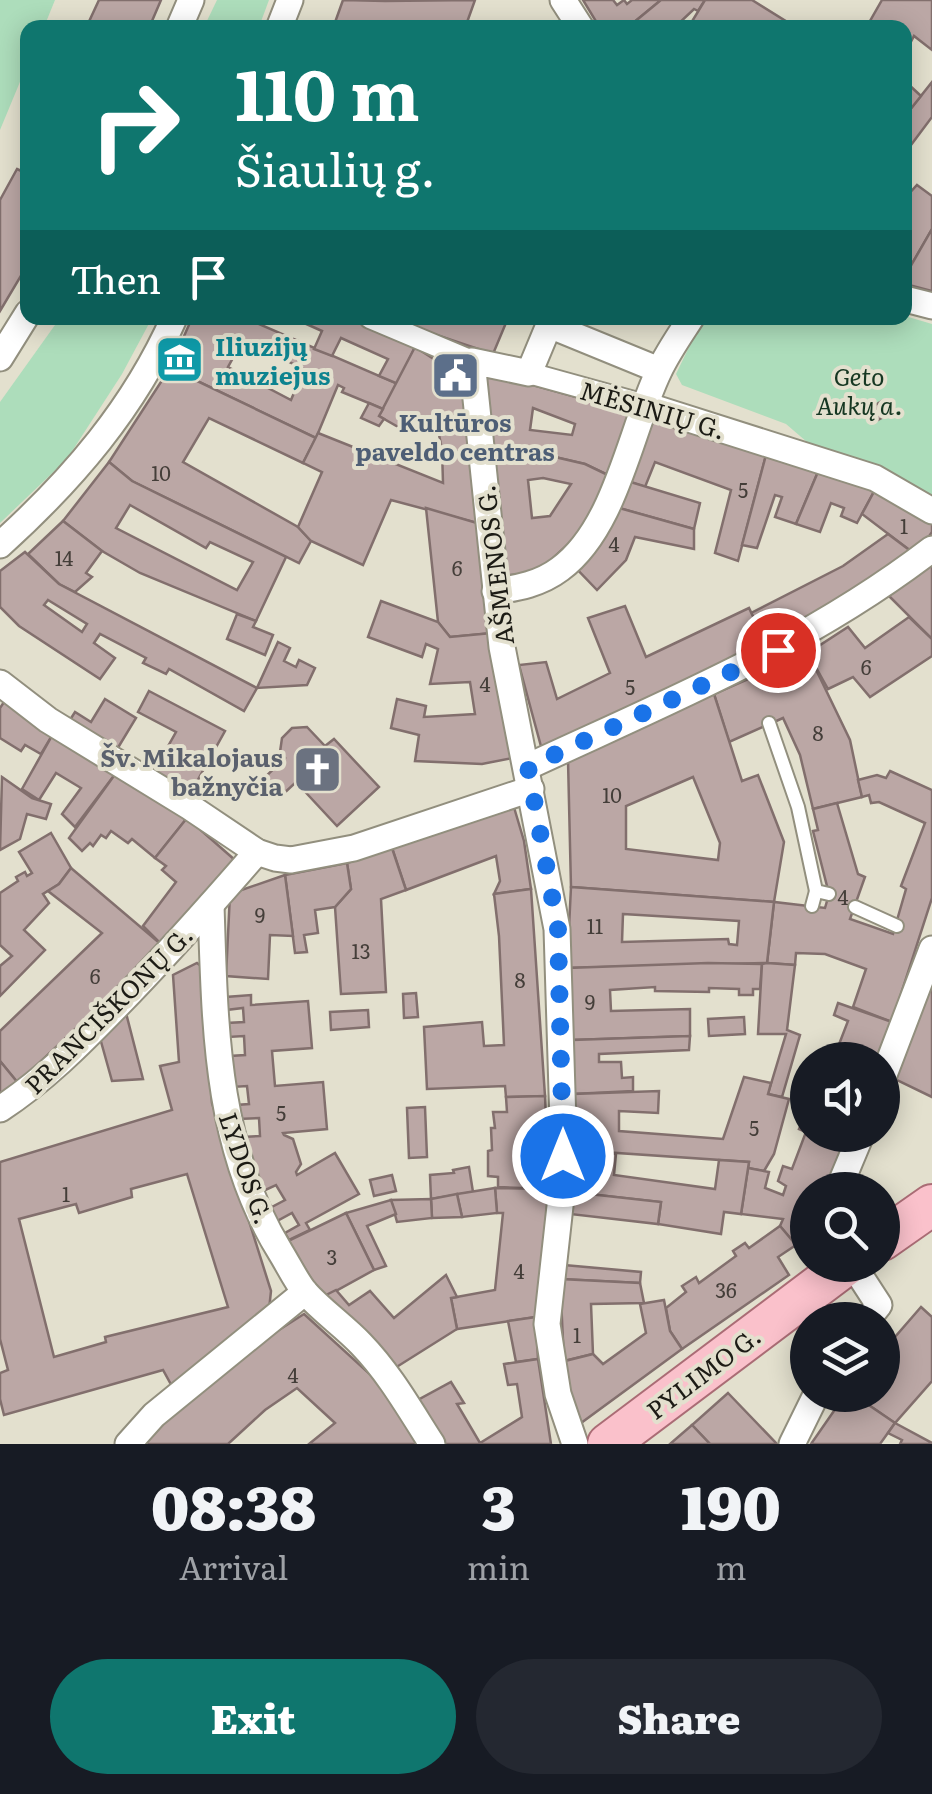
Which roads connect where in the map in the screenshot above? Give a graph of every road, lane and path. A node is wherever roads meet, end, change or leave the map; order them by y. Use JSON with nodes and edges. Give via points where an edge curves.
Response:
{"nodes":[{"id":1,"x":21,"y":325,"type":"edge"},
{"id":2,"x":170,"y":325,"type":"edge"},
{"id":3,"x":387,"y":325,"type":"edge"},
{"id":4,"x":687,"y":325,"type":"edge"},
{"id":5,"x":0,"y":358,"type":"edge"},
{"id":6,"x":472,"y":361,"type":"junction"},
{"id":7,"x":660,"y":370,"type":"junction"},
{"id":8,"x":529,"y":373,"type":"junction"},
{"id":9,"x":645,"y":405,"type":"junction"},
{"id":10,"x":932,"y":511,"type":"edge"},
{"id":11,"x":0,"y":546,"type":"edge"},
{"id":12,"x":932,"y":549,"type":"edge"},
{"id":13,"x":495,"y":591,"type":"junction"},
{"id":14,"x":0,"y":684,"type":"edge"},
{"id":15,"x":769,"y":723,"type":"dead end"},
{"id":16,"x":530,"y":778,"type":"junction"},
{"id":17,"x":257,"y":852,"type":"junction"},
{"id":18,"x":212,"y":905,"type":"junction"},
{"id":19,"x":812,"y":906,"type":"dead end"},
{"id":20,"x":855,"y":907,"type":"dead end"},
{"id":21,"x":896,"y":926,"type":"dead end"},
{"id":22,"x":928,"y":943,"type":"edge"},
{"id":23,"x":895,"y":1042,"type":"edge"},
{"id":24,"x":0,"y":1109,"type":"edge"},
{"id":25,"x":932,"y":1205,"type":"edge"},
{"id":26,"x":900,"y":1227,"type":"edge"},
{"id":27,"x":823,"y":1282,"type":"edge"},
{"id":28,"x":858,"y":1282,"type":"edge"},
{"id":29,"x":305,"y":1292,"type":"junction"},
{"id":30,"x":876,"y":1302,"type":"edge"},
{"id":31,"x":808,"y":1412,"type":"edge"},
{"id":32,"x":128,"y":1444,"type":"edge"},
{"id":33,"x":432,"y":1444,"type":"edge"},
{"id":34,"x":575,"y":1444,"type":"edge"},
{"id":35,"x":608,"y":1444,"type":"edge"},
{"id":36,"x":792,"y":1444,"type":"edge"}],
"edges":[{"from":1,"to":5,"type":"street"},
{"from":2,"to":11,"type":"street","via":[[130,402],[96,447]]},
{"from":3,"to":6,"type":"street","name":"MĖSINIŲ G."},
{"from":4,"to":7,"type":"street"},
{"from":6,"to":8,"type":"street","name":"MĖSINIŲ G."},
{"from":6,"to":13,"type":"street","name":"AŠMENOS G."},
{"from":7,"to":8,"type":"street","via":[[549,325]]},
{"from":7,"to":9,"type":"street"},
{"from":8,"to":9,"type":"street","name":"MĖSINIŲ G."},
{"from":9,"to":10,"type":"street","name":"MĖSINIŲ G.","via":[[875,478]]},
{"from":9,"to":13,"type":"street","via":[[608,504],[578,552],[545,579]]},
{"from":12,"to":16,"type":"street","via":[[748,672]]},
{"from":13,"to":16,"type":"street","name":"AŠMENOS G."},
{"from":14,"to":17,"type":"street"},
{"from":15,"to":19,"type":"lane","via":[[822,893]]},
{"from":16,"to":17,"type":"street","via":[[354,848],[291,860]]},
{"from":16,"to":34,"type":"street","name":"AŠMENOS G.","via":[[558,929],[564,1124],[547,1324],[558,1394]]},
{"from":17,"to":18,"type":"street"},
{"from":18,"to":24,"type":"street","name":"PRANCIŠKONŲ G.","via":[[73,1050]]},
{"from":18,"to":29,"type":"street","name":"LYDOS G.","via":[[215,1039],[232,1137],[269,1234]]},
{"from":20,"to":21,"type":"lane"},
{"from":22,"to":23,"type":"street"},
{"from":25,"to":26,"type":"main road"},
{"from":27,"to":35,"type":"main road","name":"PYLIMO G."},
{"from":28,"to":30,"type":"street"},
{"from":29,"to":32,"type":"street"},
{"from":29,"to":33,"type":"street","name":"LYDOS G.","via":[[392,1380]]},
{"from":31,"to":36,"type":"street"}]}
